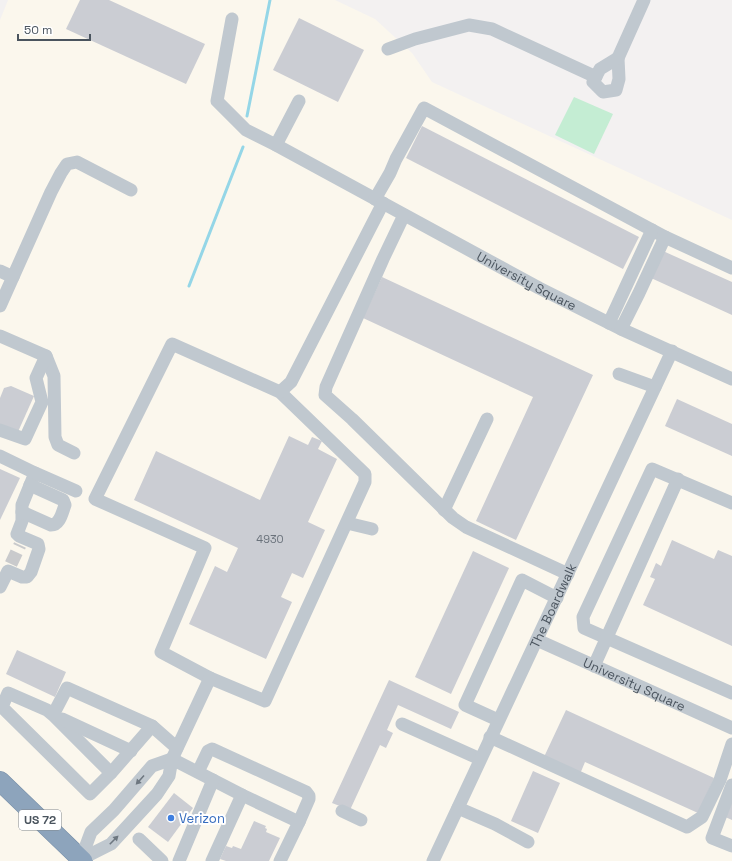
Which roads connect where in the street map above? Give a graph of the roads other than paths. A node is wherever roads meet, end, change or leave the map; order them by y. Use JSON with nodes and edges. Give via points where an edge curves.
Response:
{"nodes":[{"id":1,"x":644,"y":0,"type":"edge"},
{"id":2,"x":232,"y":19,"type":"dead end"},
{"id":3,"x":388,"y":49,"type":"dead end"},
{"id":4,"x":618,"y":58,"type":"junction"},
{"id":5,"x":596,"y":77,"type":"junction"},
{"id":6,"x":299,"y":101,"type":"dead end"},
{"id":7,"x":276,"y":145,"type":"junction"},
{"id":8,"x":131,"y":190,"type":"dead end"},
{"id":9,"x":379,"y":201,"type":"junction"},
{"id":10,"x":404,"y":215,"type":"junction"},
{"id":11,"x":652,"y":230,"type":"junction"},
{"id":12,"x":665,"y":238,"type":"junction"},
{"id":13,"x":732,"y":268,"type":"edge"},
{"id":14,"x":0,"y":271,"type":"edge"},
{"id":15,"x":13,"y":277,"type":"junction"},
{"id":16,"x":0,"y":306,"type":"edge"},
{"id":17,"x":608,"y":323,"type":"junction"},
{"id":18,"x":621,"y":329,"type":"junction"},
{"id":19,"x":0,"y":336,"type":"edge"},
{"id":20,"x":672,"y":351,"type":"junction"},
{"id":21,"x":46,"y":356,"type":"junction"},
{"id":22,"x":619,"y":374,"type":"dead end"},
{"id":23,"x":732,"y":379,"type":"edge"},
{"id":24,"x":656,"y":387,"type":"junction"},
{"id":25,"x":280,"y":392,"type":"junction"},
{"id":26,"x":487,"y":419,"type":"dead end"},
{"id":27,"x":0,"y":430,"type":"edge"},
{"id":28,"x":74,"y":453,"type":"dead end"},
{"id":29,"x":0,"y":456,"type":"edge"},
{"id":30,"x":35,"y":473,"type":"junction"},
{"id":31,"x":678,"y":479,"type":"junction"},
{"id":32,"x":30,"y":485,"type":"junction"},
{"id":33,"x":76,"y":491,"type":"dead end"},
{"id":34,"x":732,"y":503,"type":"edge"},
{"id":35,"x":444,"y":510,"type":"junction"},
{"id":36,"x":22,"y":512,"type":"junction"},
{"id":37,"x":347,"y":523,"type":"junction"},
{"id":38,"x":372,"y":529,"type":"dead end"},
{"id":39,"x":568,"y":574,"type":"junction"},
{"id":40,"x":0,"y":587,"type":"edge"},
{"id":41,"x":557,"y":598,"type":"junction"},
{"id":42,"x":606,"y":639,"type":"junction"},
{"id":43,"x":538,"y":640,"type":"junction"},
{"id":44,"x":594,"y":666,"type":"junction"},
{"id":45,"x":210,"y":678,"type":"junction"},
{"id":46,"x":732,"y":693,"type":"edge"},
{"id":47,"x":53,"y":716,"type":"junction"},
{"id":48,"x":498,"y":720,"type":"junction"},
{"id":49,"x":402,"y":724,"type":"dead end"},
{"id":50,"x":152,"y":726,"type":"junction"},
{"id":51,"x":732,"y":728,"type":"edge"},
{"id":52,"x":490,"y":737,"type":"junction"},
{"id":53,"x":732,"y":744,"type":"edge"},
{"id":54,"x":131,"y":751,"type":"junction"},
{"id":55,"x":174,"y":753,"type":"junction"},
{"id":56,"x":480,"y":759,"type":"junction"},
{"id":57,"x":198,"y":772,"type":"junction"},
{"id":58,"x":112,"y":773,"type":"junction"},
{"id":59,"x":213,"y":780,"type":"junction"},
{"id":60,"x":732,"y":785,"type":"edge"},
{"id":61,"x":1,"y":786,"type":"edge"},
{"id":62,"x":242,"y":795,"type":"junction"},
{"id":63,"x":458,"y":808,"type":"junction"},
{"id":64,"x":342,"y":811,"type":"dead end"},
{"id":65,"x":361,"y":820,"type":"dead end"},
{"id":66,"x":299,"y":822,"type":"junction"},
{"id":67,"x":139,"y":839,"type":"dead end"},
{"id":68,"x":528,"y":842,"type":"dead end"},
{"id":69,"x":732,"y":846,"type":"edge"},
{"id":70,"x":82,"y":860,"type":"edge"},
{"id":71,"x":162,"y":861,"type":"edge"},
{"id":72,"x":179,"y":861,"type":"edge"},
{"id":73,"x":212,"y":861,"type":"edge"},
{"id":74,"x":280,"y":861,"type":"edge"},
{"id":75,"x":433,"y":861,"type":"edge"}],
"edges":[{"from":1,"to":4,"type":"street"},
{"from":2,"to":7,"type":"street","name":"University Square","via":[[217,101],[246,130]]},
{"from":3,"to":5,"type":"street","via":[[468,25],[492,29]]},
{"from":4,"to":5,"type":"street","via":[[600,70]]},
{"from":4,"to":5,"type":"street","via":[[620,79],[616,90],[603,92],[593,82]]},
{"from":6,"to":7,"type":"street"},
{"from":7,"to":9,"type":"street","name":"University Square"},
{"from":8,"to":15,"type":"street","via":[[76,162],[68,164],[61,173]]},
{"from":9,"to":10,"type":"street","name":"University Square"},
{"from":9,"to":11,"type":"street","via":[[396,159],[424,108]]},
{"from":9,"to":25,"type":"street","via":[[291,382]]},
{"from":10,"to":17,"type":"street","name":"University Square"},
{"from":10,"to":35,"type":"street","via":[[326,387],[325,395]]},
{"from":11,"to":12,"type":"street"},
{"from":11,"to":17,"type":"street"},
{"from":12,"to":13,"type":"street"},
{"from":12,"to":18,"type":"street"},
{"from":14,"to":15,"type":"street"},
{"from":15,"to":16,"type":"street"},
{"from":17,"to":18,"type":"street","name":"University Square"},
{"from":18,"to":20,"type":"street","name":"University Square"},
{"from":19,"to":21,"type":"street"},
{"from":20,"to":23,"type":"street","name":"University Square"},
{"from":20,"to":24,"type":"street","name":"The Boardwalk"},
{"from":21,"to":27,"type":"street","via":[[36,378],[42,402],[24,439]]},
{"from":21,"to":28,"type":"street","via":[[54,376],[55,437],[58,445]]},
{"from":22,"to":24,"type":"street"},
{"from":24,"to":39,"type":"street","name":"The Boardwalk"},
{"from":25,"to":37,"type":"street","via":[[365,474],[365,482]]},
{"from":25,"to":45,"type":"street","via":[[172,344],[95,499],[205,548],[161,652]]},
{"from":26,"to":35,"type":"street"},
{"from":29,"to":30,"type":"street"},
{"from":30,"to":32,"type":"street"},
{"from":30,"to":33,"type":"street"},
{"from":31,"to":34,"type":"street"},
{"from":31,"to":42,"type":"street"},
{"from":31,"to":42,"type":"street","via":[[652,469],[584,617],[584,628]]},
{"from":32,"to":36,"type":"street"},
{"from":32,"to":36,"type":"street","via":[[63,500],[65,505],[58,523],[51,526]]},
{"from":35,"to":39,"type":"street","via":[[466,527]]},
{"from":36,"to":40,"type":"street","via":[[17,534],[22,541],[38,544],[39,549],[27,577],[22,577],[10,567]]},
{"from":37,"to":38,"type":"street"},
{"from":37,"to":45,"type":"street","via":[[266,701]]},
{"from":39,"to":41,"type":"street","name":"The Boardwalk"},
{"from":41,"to":43,"type":"street","name":"The Boardwalk"},
{"from":41,"to":48,"type":"street","via":[[522,580],[465,705]]},
{"from":42,"to":44,"type":"street"},
{"from":42,"to":46,"type":"street"},
{"from":43,"to":44,"type":"street","name":"University Square"},
{"from":43,"to":48,"type":"street","name":"The Boardwalk"},
{"from":44,"to":51,"type":"street","name":"University Square"},
{"from":45,"to":55,"type":"street"},
{"from":47,"to":50,"type":"street","via":[[67,688]]},
{"from":47,"to":54,"type":"street"},
{"from":47,"to":58,"type":"street"},
{"from":47,"to":58,"type":"street","via":[[47,710],[8,693],[2,707],[90,794]]},
{"from":48,"to":52,"type":"street","name":"The Boardwalk"},
{"from":49,"to":56,"type":"street"},
{"from":50,"to":54,"type":"street"},
{"from":50,"to":55,"type":"street"},
{"from":52,"to":53,"type":"street","via":[[687,827],[702,817],[720,780]]},
{"from":52,"to":56,"type":"street","name":"The Boardwalk"},
{"from":54,"to":58,"type":"street"},
{"from":55,"to":57,"type":"street"},
{"from":55,"to":70,"type":"street","one_way":true,"via":[[152,766],[91,832]]},
{"from":70,"to":55,"type":"street","one_way":true,"via":[[111,844],[157,794],[169,776]]},
{"from":56,"to":63,"type":"street","name":"The Boardwalk"},
{"from":57,"to":59,"type":"street"},
{"from":57,"to":66,"type":"street","via":[[208,751],[212,749],[306,792],[309,799]]},
{"from":59,"to":62,"type":"street"},
{"from":59,"to":72,"type":"street"},
{"from":60,"to":69,"type":"street","via":[[712,838]]},
{"from":61,"to":70,"type":"highway","number":"US 72"},
{"from":62,"to":66,"type":"street"},
{"from":62,"to":73,"type":"street"},
{"from":63,"to":68,"type":"street"},
{"from":63,"to":75,"type":"street","name":"The Boardwalk"},
{"from":64,"to":65,"type":"street"},
{"from":66,"to":74,"type":"street"},
{"from":67,"to":71,"type":"street"}]}
